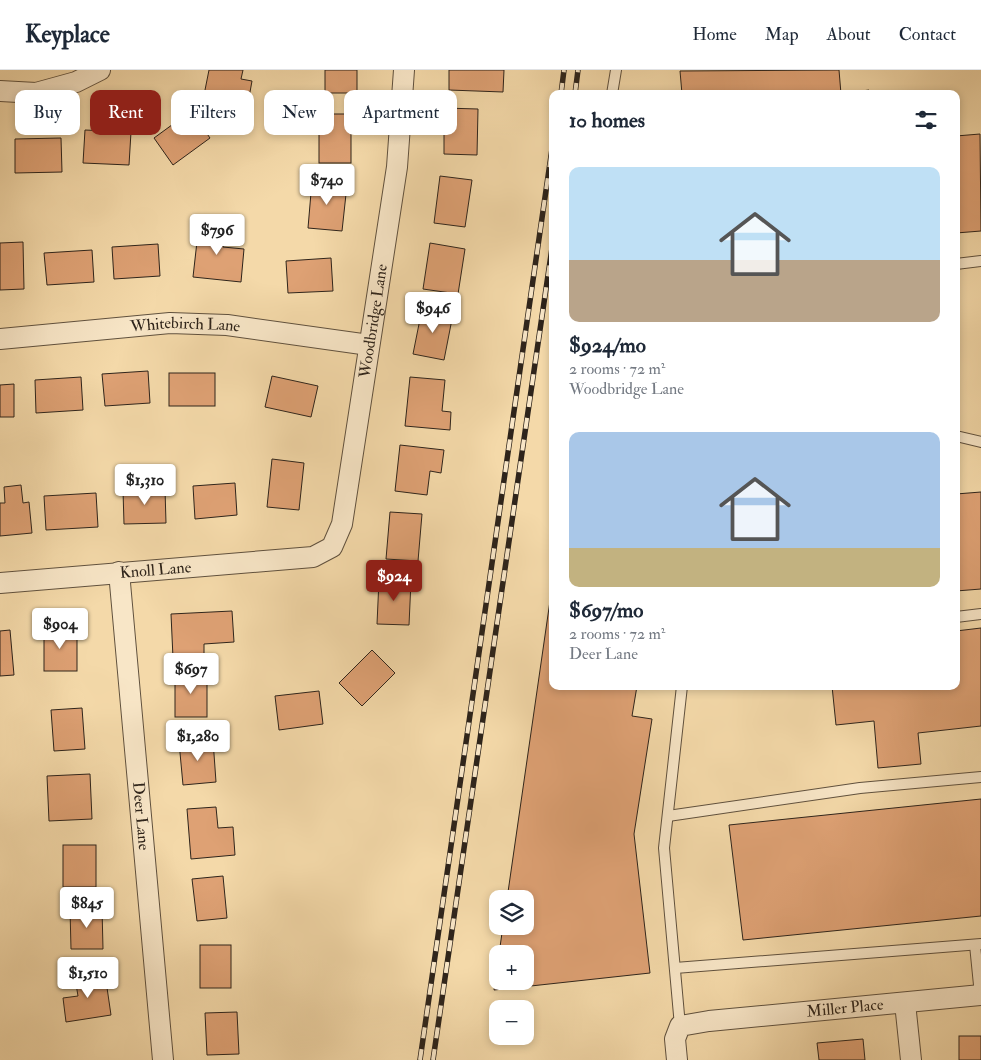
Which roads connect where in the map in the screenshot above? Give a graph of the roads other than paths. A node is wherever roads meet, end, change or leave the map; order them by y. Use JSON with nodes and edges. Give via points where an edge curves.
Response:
{"nodes":[{"id":1,"x":100,"y":70,"type":"edge"},
{"id":2,"x":404,"y":70,"type":"edge"},
{"id":3,"x":616,"y":70,"type":"edge"},
{"id":4,"x":613,"y":90,"type":"edge"},
{"id":5,"x":0,"y":91,"type":"edge"},
{"id":6,"x":981,"y":261,"type":"edge"},
{"id":7,"x":960,"y":264,"type":"edge"},
{"id":8,"x":0,"y":339,"type":"edge"},
{"id":9,"x":369,"y":345,"type":"junction"},
{"id":10,"x":960,"y":437,"type":"edge"},
{"id":11,"x":981,"y":442,"type":"edge"},
{"id":12,"x":313,"y":557,"type":"joint"},
{"id":13,"x":119,"y":572,"type":"junction"},
{"id":14,"x":0,"y":583,"type":"edge"},
{"id":15,"x":981,"y":614,"type":"edge"},
{"id":16,"x":960,"y":617,"type":"edge"},
{"id":17,"x":682,"y":690,"type":"edge"},
{"id":18,"x":981,"y":777,"type":"edge"},
{"id":19,"x":668,"y":816,"type":"junction"},
{"id":20,"x":978,"y":944,"type":"edge"},
{"id":21,"x":675,"y":968,"type":"junction"},
{"id":22,"x":981,"y":995,"type":"edge"},
{"id":23,"x":905,"y":1003,"type":"junction"},
{"id":24,"x":680,"y":1026,"type":"junction"},
{"id":25,"x":163,"y":1060,"type":"edge"},
{"id":26,"x":677,"y":1060,"type":"edge"},
{"id":27,"x":911,"y":1060,"type":"edge"}],
"edges":[{"from":1,"to":5,"type":"street","via":[[76,82],[36,93]]},
{"from":2,"to":9,"type":"street","name":"Woodbridge Lane","via":[[397,167]]},
{"from":3,"to":4,"type":"lane"},
{"from":6,"to":7,"type":"lane"},
{"from":8,"to":9,"type":"street","name":"Whitebirch Lane","via":[[170,323],[227,325]]},
{"from":9,"to":12,"type":"street","name":"Woodbridge Lane","via":[[342,524],[332,547]]},
{"from":10,"to":11,"type":"lane"},
{"from":12,"to":13,"type":"street","name":"Knoll Lane"},
{"from":13,"to":14,"type":"street","name":"Knoll Lane"},
{"from":13,"to":25,"type":"street","name":"Deer Lane"},
{"from":15,"to":16,"type":"lane"},
{"from":17,"to":19,"type":"lane"},
{"from":18,"to":19,"type":"lane","via":[[860,788]]},
{"from":19,"to":21,"type":"lane","via":[[664,848]]},
{"from":20,"to":21,"type":"lane"},
{"from":20,"to":22,"type":"lane"},
{"from":21,"to":24,"type":"lane"},
{"from":22,"to":23,"type":"street","name":"Miller Place"},
{"from":23,"to":24,"type":"street","name":"Miller Place"},
{"from":23,"to":27,"type":"street"},
{"from":24,"to":26,"type":"street","via":[[675,1039]]}]}
